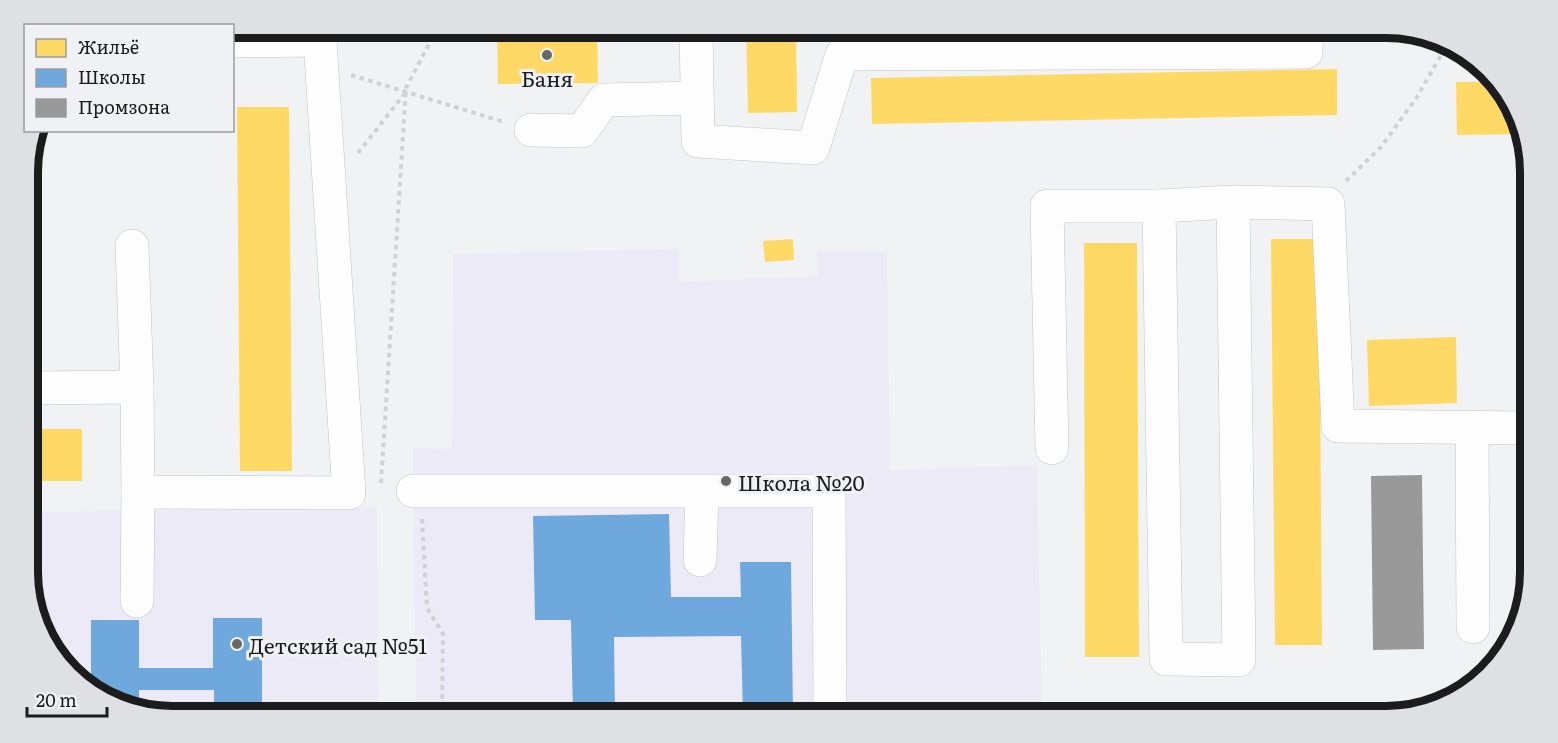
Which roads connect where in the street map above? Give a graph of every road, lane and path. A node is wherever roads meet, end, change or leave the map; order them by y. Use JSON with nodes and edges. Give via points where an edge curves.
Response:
{"nodes":[{"id":1,"x":432,"y":38,"type":"edge"},
{"id":2,"x":696,"y":38,"type":"edge"},
{"id":3,"x":1307,"y":38,"type":"edge"},
{"id":4,"x":234,"y":41,"type":"edge"},
{"id":5,"x":1444,"y":50,"type":"edge"},
{"id":6,"x":321,"y":66,"type":"junction"},
{"id":7,"x":406,"y":92,"type":"junction"},
{"id":8,"x":698,"y":99,"type":"junction"},
{"id":9,"x":531,"y":130,"type":"joint"},
{"id":10,"x":357,"y":154,"type":"dead end"},
{"id":11,"x":1233,"y":202,"type":"junction"},
{"id":12,"x":1301,"y":204,"type":"junction"},
{"id":13,"x":1159,"y":206,"type":"junction"},
{"id":14,"x":132,"y":246,"type":"dead end"},
{"id":15,"x":137,"y":387,"type":"junction"},
{"id":16,"x":38,"y":388,"type":"edge"},
{"id":17,"x":1472,"y":427,"type":"junction"},
{"id":18,"x":1520,"y":428,"type":"edge"},
{"id":19,"x":1052,"y":448,"type":"dead end"},
{"id":20,"x":413,"y":491,"type":"joint"},
{"id":21,"x":138,"y":492,"type":"junction"},
{"id":22,"x":702,"y":492,"type":"junction"},
{"id":23,"x":349,"y":493,"type":"junction"},
{"id":24,"x":700,"y":560,"type":"dead end"},
{"id":25,"x":137,"y":601,"type":"dead end"},
{"id":26,"x":1473,"y":627,"type":"dead end"},
{"id":27,"x":830,"y":705,"type":"edge"},
{"id":28,"x":442,"y":706,"type":"edge"}],
"edges":[{"from":1,"to":7,"type":"path"},
{"from":2,"to":8,"type":"lane"},
{"from":3,"to":8,"type":"lane","via":[[1306,52],[842,54],[813,148],[698,141]]},
{"from":4,"to":6,"type":"lane","via":[[320,40]]},
{"from":5,"to":12,"type":"path","via":[[1381,147],[1346,182]]},
{"from":6,"to":7,"type":"path"},
{"from":6,"to":23,"type":"lane"},
{"from":7,"to":9,"type":"path"},
{"from":7,"to":10,"type":"path"},
{"from":7,"to":23,"type":"path","via":[[380,491]]},
{"from":8,"to":9,"type":"lane","via":[[604,100],[582,131]]},
{"from":11,"to":12,"type":"lane"},
{"from":11,"to":13,"type":"lane"},
{"from":11,"to":13,"type":"lane","via":[[1239,660],[1166,659]]},
{"from":12,"to":17,"type":"lane","via":[[1328,204],[1338,426]]},
{"from":13,"to":19,"type":"lane","via":[[1047,206]]},
{"from":14,"to":15,"type":"lane"},
{"from":15,"to":16,"type":"lane"},
{"from":15,"to":21,"type":"lane"},
{"from":17,"to":18,"type":"lane"},
{"from":17,"to":26,"type":"lane"},
{"from":20,"to":22,"type":"lane"},
{"from":20,"to":28,"type":"path","via":[[420,491],[427,608],[443,634]]},
{"from":21,"to":23,"type":"lane"},
{"from":21,"to":25,"type":"lane"},
{"from":22,"to":24,"type":"lane"},
{"from":22,"to":27,"type":"lane","via":[[829,491]]}]}
